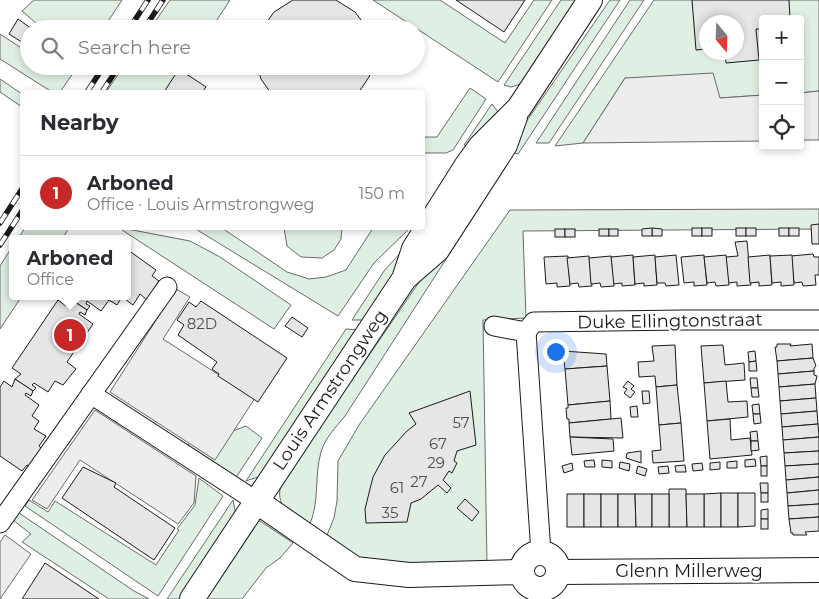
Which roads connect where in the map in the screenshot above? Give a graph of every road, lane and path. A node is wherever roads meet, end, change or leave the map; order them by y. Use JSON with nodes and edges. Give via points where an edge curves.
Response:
{"nodes":[{"id":1,"x":590,"y":0,"type":"edge"},
{"id":2,"x":167,"y":287,"type":"dead end"},
{"id":3,"x":819,"y":320,"type":"edge"},
{"id":4,"x":494,"y":326,"type":"dead end"},
{"id":5,"x":526,"y":332,"type":"junction"},
{"id":6,"x":91,"y":394,"type":"junction"},
{"id":7,"x":256,"y":501,"type":"junction"},
{"id":8,"x":0,"y":523,"type":"edge"},
{"id":9,"x":541,"y":553,"type":"junction"},
{"id":10,"x":819,"y":570,"type":"edge"},
{"id":11,"x":522,"y":572,"type":"junction"},
{"id":12,"x":559,"y":572,"type":"junction"},
{"id":13,"x":540,"y":594,"type":"edge"},
{"id":14,"x":192,"y":599,"type":"edge"}],
"edges":[{"from":1,"to":7,"type":"street","name":"Louis Armstrongweg","via":[[518,108],[467,165],[414,249],[404,279]]},
{"from":2,"to":6,"type":"street"},
{"from":3,"to":5,"type":"street","name":"Duke Ellingtonstraat","via":[[534,322]]},
{"from":4,"to":5,"type":"street"},
{"from":5,"to":9,"type":"street"},
{"from":6,"to":7,"type":"street"},
{"from":6,"to":8,"type":"street"},
{"from":7,"to":11,"type":"street","via":[[356,569],[409,575]]},
{"from":7,"to":14,"type":"street","name":"Louis Armstrongweg"},
{"from":9,"to":11,"type":"street","via":[[529,557]]},
{"from":9,"to":12,"type":"street","via":[[555,561]]},
{"from":10,"to":12,"type":"street","name":"Glenn Millerweg"},
{"from":11,"to":13,"type":"street","via":[[527,584]]},
{"from":12,"to":13,"type":"street","via":[[553,585]]}]}
